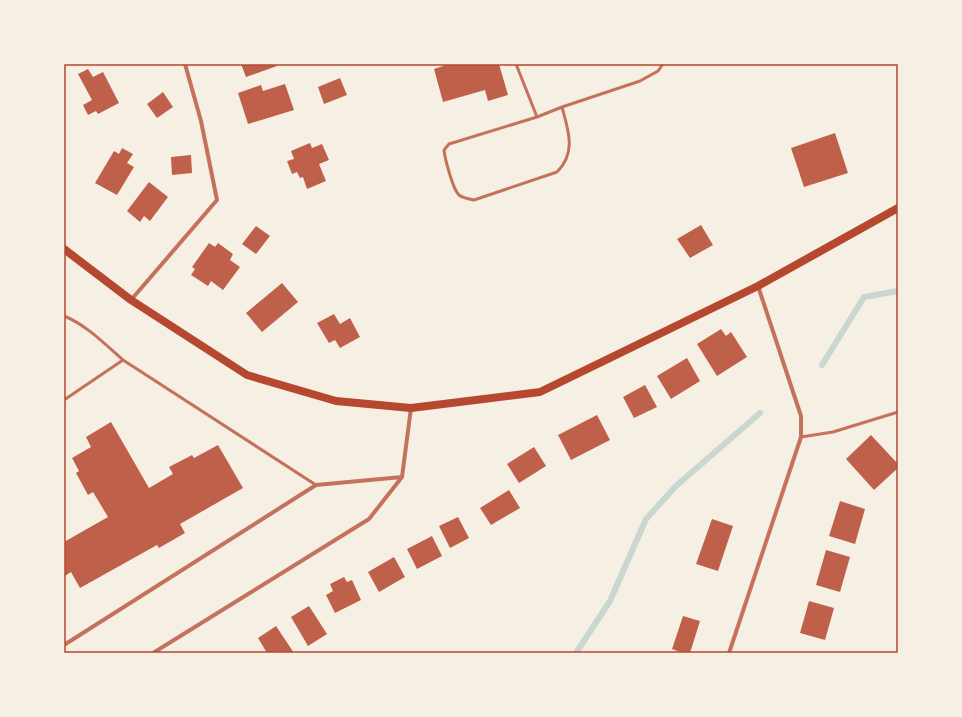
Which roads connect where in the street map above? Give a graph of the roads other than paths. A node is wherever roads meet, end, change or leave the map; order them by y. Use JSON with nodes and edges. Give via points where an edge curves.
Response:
{"nodes":[{"id":1,"x":185,"y":64,"type":"edge"},
{"id":2,"x":516,"y":64,"type":"edge"},
{"id":3,"x":663,"y":64,"type":"edge"},
{"id":4,"x":562,"y":107,"type":"junction"},
{"id":5,"x":537,"y":117,"type":"junction"},
{"id":6,"x":898,"y":208,"type":"edge"},
{"id":7,"x":64,"y":249,"type":"edge"},
{"id":8,"x":758,"y":286,"type":"junction"},
{"id":9,"x":131,"y":300,"type":"junction"},
{"id":10,"x":64,"y":316,"type":"edge"},
{"id":11,"x":123,"y":360,"type":"junction"},
{"id":12,"x":64,"y":400,"type":"edge"},
{"id":13,"x":411,"y":408,"type":"junction"},
{"id":14,"x":898,"y":412,"type":"edge"},
{"id":15,"x":801,"y":437,"type":"junction"},
{"id":16,"x":402,"y":477,"type":"junction"},
{"id":17,"x":316,"y":485,"type":"junction"},
{"id":18,"x":64,"y":645,"type":"edge"},
{"id":19,"x":153,"y":653,"type":"edge"},
{"id":20,"x":729,"y":653,"type":"edge"}],
"edges":[{"from":1,"to":9,"type":"street","via":[[201,121],[217,200]]},
{"from":2,"to":5,"type":"lane"},
{"from":3,"to":4,"type":"lane","via":[[658,71],[640,81]]},
{"from":4,"to":5,"type":"lane"},
{"from":4,"to":5,"type":"lane","via":[[570,136],[570,149],[564,165],[557,172],[474,200],[457,194],[445,160],[444,150],[449,144]]},
{"from":6,"to":8,"type":"main road"},
{"from":7,"to":9,"type":"main road"},
{"from":8,"to":13,"type":"main road","via":[[540,392]]},
{"from":8,"to":15,"type":"street","via":[[801,416]]},
{"from":9,"to":13,"type":"main road","via":[[247,375],[336,400]]},
{"from":10,"to":11,"type":"lane","via":[[71,318],[101,340]]},
{"from":11,"to":12,"type":"lane"},
{"from":11,"to":17,"type":"lane"},
{"from":13,"to":16,"type":"street"},
{"from":14,"to":15,"type":"lane","via":[[833,432]]},
{"from":15,"to":20,"type":"street"},
{"from":16,"to":17,"type":"street"},
{"from":16,"to":19,"type":"street","via":[[369,519]]},
{"from":17,"to":18,"type":"street"}]}
